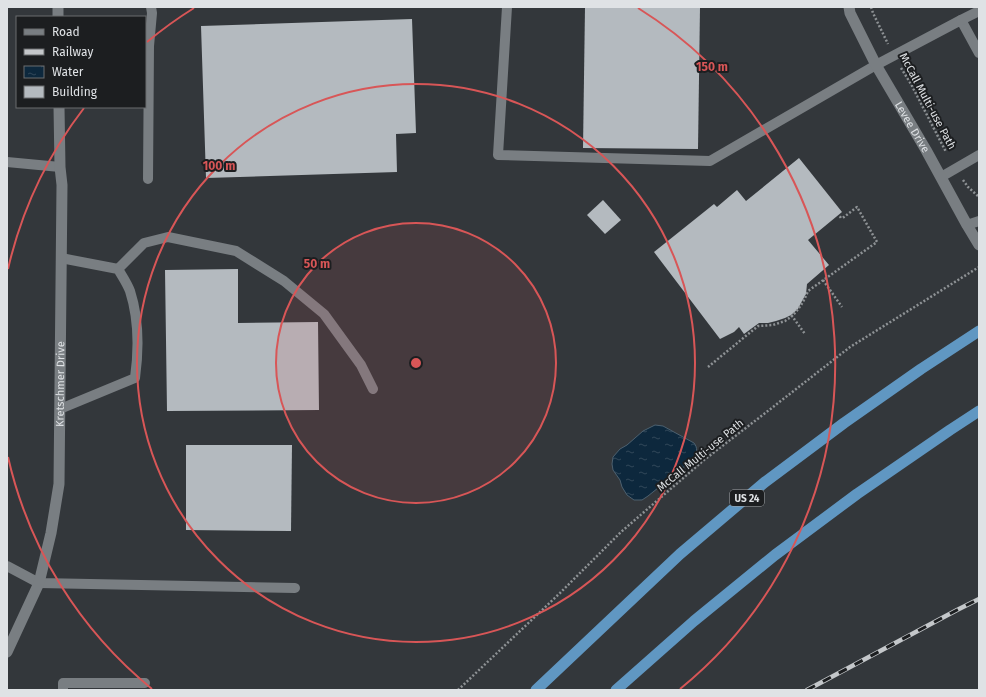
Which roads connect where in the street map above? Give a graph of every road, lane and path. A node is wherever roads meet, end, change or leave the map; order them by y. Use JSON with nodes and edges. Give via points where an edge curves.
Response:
{"nodes":[{"id":1,"x":151,"y":7,"type":"edge"},
{"id":2,"x":507,"y":7,"type":"edge"},
{"id":3,"x":849,"y":7,"type":"edge"},
{"id":4,"x":871,"y":7,"type":"edge"},
{"id":5,"x":979,"y":11,"type":"edge"},
{"id":6,"x":961,"y":20,"type":"junction"},
{"id":7,"x":147,"y":46,"type":"edge"},
{"id":8,"x":979,"y":54,"type":"edge"},
{"id":9,"x":894,"y":55,"type":"junction"},
{"id":10,"x":876,"y":65,"type":"junction"},
{"id":11,"x":59,"y":108,"type":"edge"},
{"id":12,"x":979,"y":155,"type":"edge"},
{"id":13,"x":7,"y":162,"type":"edge"},
{"id":14,"x":60,"y":167,"type":"junction"},
{"id":15,"x":955,"y":169,"type":"junction"},
{"id":16,"x":941,"y":178,"type":"junction"},
{"id":17,"x":148,"y":179,"type":"dead end"},
{"id":18,"x":979,"y":197,"type":"edge"},
{"id":19,"x":839,"y":215,"type":"dead end"},
{"id":20,"x":979,"y":221,"type":"edge"},
{"id":21,"x":967,"y":225,"type":"junction"},
{"id":22,"x":979,"y":245,"type":"edge"},
{"id":23,"x":61,"y":258,"type":"junction"},
{"id":24,"x":979,"y":267,"type":"edge"},
{"id":25,"x":118,"y":269,"type":"junction"},
{"id":26,"x":823,"y":280,"type":"junction"},
{"id":27,"x":842,"y":307,"type":"dead end"},
{"id":28,"x":792,"y":315,"type":"junction"},
{"id":29,"x":979,"y":331,"type":"edge"},
{"id":30,"x":805,"y":334,"type":"dead end"},
{"id":31,"x":708,"y":366,"type":"dead end"},
{"id":32,"x":373,"y":389,"type":"dead end"},
{"id":33,"x":60,"y":409,"type":"junction"},
{"id":34,"x":979,"y":411,"type":"edge"},
{"id":35,"x":7,"y":566,"type":"edge"},
{"id":36,"x":39,"y":583,"type":"junction"},
{"id":37,"x":295,"y":588,"type":"dead end"},
{"id":38,"x":7,"y":652,"type":"edge"},
{"id":39,"x":146,"y":683,"type":"dead end"},
{"id":40,"x":63,"y":690,"type":"edge"},
{"id":41,"x":458,"y":690,"type":"edge"},
{"id":42,"x":536,"y":690,"type":"edge"},
{"id":43,"x":616,"y":690,"type":"edge"}],
"edges":[{"from":1,"to":7,"type":"lane"},
{"from":2,"to":10,"type":"lane","via":[[498,154],[710,161]]},
{"from":3,"to":10,"type":"street","name":"Levee Drive"},
{"from":4,"to":9,"type":"path","name":"McCall Multi-use Path"},
{"from":5,"to":6,"type":"lane"},
{"from":6,"to":8,"type":"lane"},
{"from":6,"to":9,"type":"lane"},
{"from":7,"to":17,"type":"lane"},
{"from":9,"to":10,"type":"lane"},
{"from":9,"to":15,"type":"path","name":"McCall Multi-use Path"},
{"from":10,"to":16,"type":"street","name":"Levee Drive"},
{"from":11,"to":14,"type":"street","name":"Kretschmer Drive"},
{"from":12,"to":15,"type":"lane"},
{"from":13,"to":14,"type":"lane"},
{"from":14,"to":23,"type":"street","name":"Kretschmer Drive"},
{"from":15,"to":16,"type":"lane"},
{"from":15,"to":18,"type":"path","name":"McCall Multi-use Path"},
{"from":16,"to":21,"type":"street","name":"Levee Drive"},
{"from":19,"to":26,"type":"path","via":[[844,218],[857,207],[877,242]]},
{"from":20,"to":21,"type":"lane"},
{"from":21,"to":22,"type":"street","name":"Levee Drive"},
{"from":23,"to":25,"type":"lane"},
{"from":23,"to":33,"type":"street","name":"Kretschmer Drive"},
{"from":24,"to":41,"type":"path","name":"McCall Multi-use Path","via":[[850,347],[704,460],[621,532]]},
{"from":25,"to":32,"type":"lane","via":[[144,243],[168,237],[236,251],[284,281],[324,314],[361,365]]},
{"from":25,"to":33,"type":"lane","via":[[129,289],[136,314],[138,355],[135,378]]},
{"from":26,"to":27,"type":"path"},
{"from":26,"to":28,"type":"path","via":[[808,291],[804,302]]},
{"from":28,"to":30,"type":"path"},
{"from":28,"to":31,"type":"path","via":[[785,321],[773,325],[758,326]]},
{"from":29,"to":42,"type":"highway","number":"US 24","via":[[902,382],[765,482],[680,554]]},
{"from":33,"to":36,"type":"street","name":"Kretschmer Drive","via":[[59,484]]},
{"from":34,"to":43,"type":"highway","via":[[857,494],[775,555],[694,621]]},
{"from":35,"to":36,"type":"lane"},
{"from":36,"to":37,"type":"lane"},
{"from":36,"to":38,"type":"street","name":"Kretschmer Drive"},
{"from":39,"to":40,"type":"lane","via":[[64,683]]}]}
